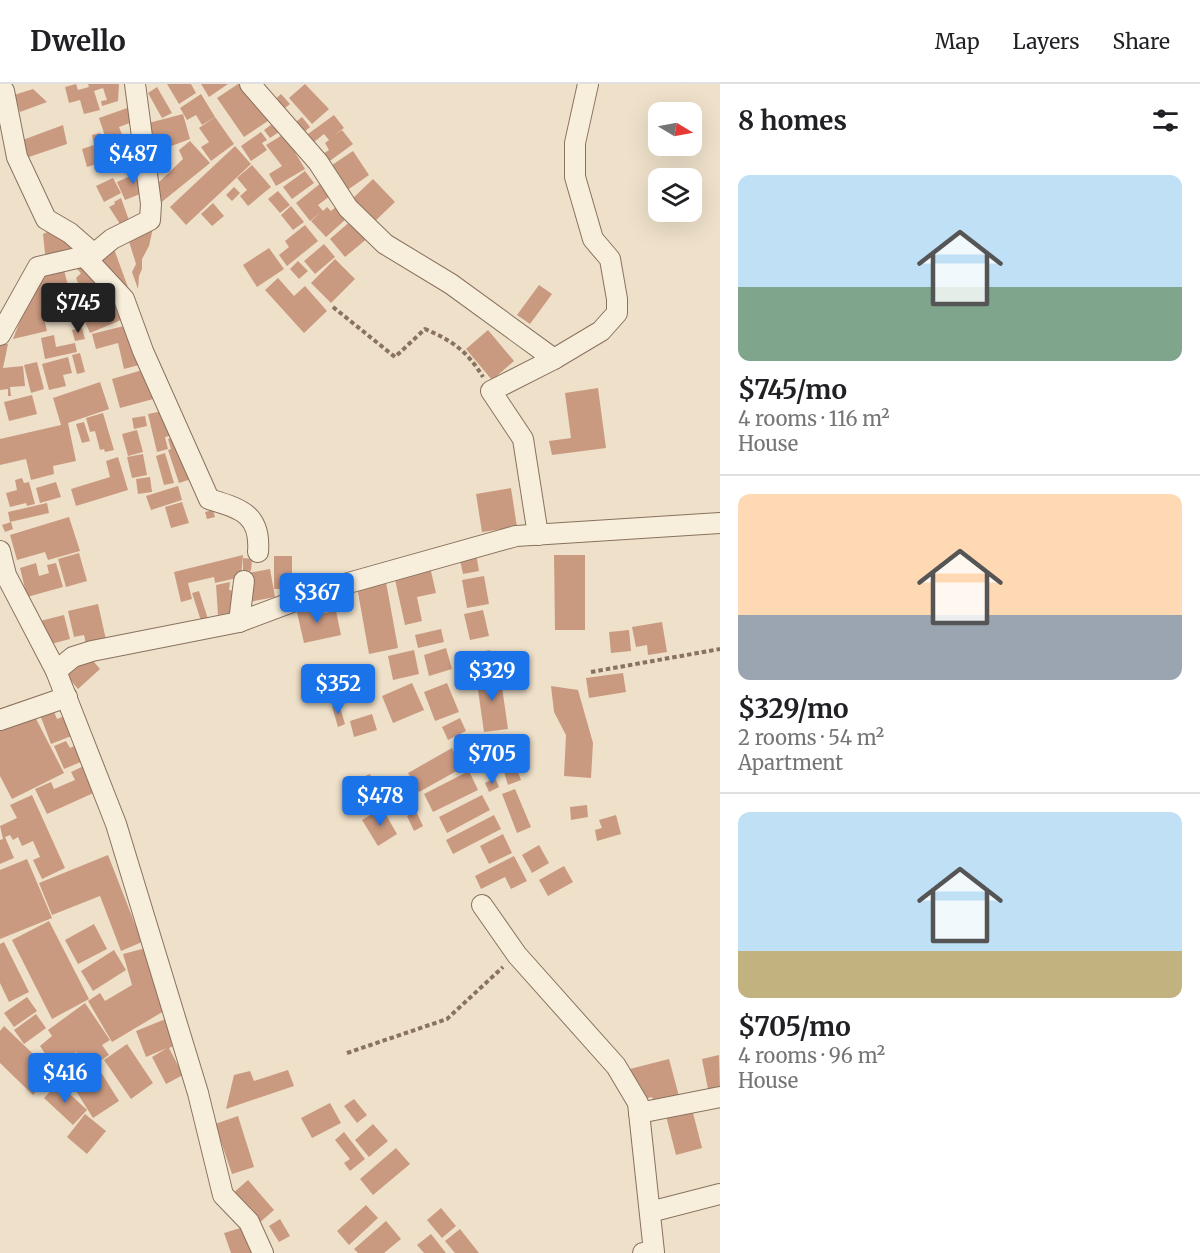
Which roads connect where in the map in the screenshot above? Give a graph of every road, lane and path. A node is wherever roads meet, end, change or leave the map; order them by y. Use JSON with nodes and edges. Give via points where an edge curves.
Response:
{"nodes":[{"id":1,"x":135,"y":84,"type":"edge"},
{"id":2,"x":250,"y":84,"type":"edge"},
{"id":3,"x":591,"y":85,"type":"edge"},
{"id":4,"x":0,"y":87,"type":"edge"},
{"id":5,"x":89,"y":256,"type":"junction"},
{"id":6,"x":333,"y":307,"type":"dead end"},
{"id":7,"x":0,"y":335,"type":"edge"},
{"id":8,"x":554,"y":359,"type":"junction"},
{"id":9,"x":491,"y":390,"type":"junction"},
{"id":10,"x":720,"y":523,"type":"edge"},
{"id":11,"x":538,"y":535,"type":"junction"},
{"id":12,"x":0,"y":551,"type":"edge"},
{"id":13,"x":258,"y":552,"type":"dead end"},
{"id":14,"x":244,"y":580,"type":"dead end"},
{"id":15,"x":239,"y":622,"type":"junction"},
{"id":16,"x":720,"y":649,"type":"edge"},
{"id":17,"x":56,"y":671,"type":"junction"},
{"id":18,"x":591,"y":672,"type":"dead end"},
{"id":19,"x":67,"y":697,"type":"junction"},
{"id":20,"x":0,"y":720,"type":"edge"},
{"id":21,"x":482,"y":905,"type":"dead end"},
{"id":22,"x":517,"y":955,"type":"junction"},
{"id":23,"x":347,"y":1053,"type":"dead end"},
{"id":24,"x":720,"y":1097,"type":"edge"},
{"id":25,"x":639,"y":1113,"type":"junction"},
{"id":26,"x":720,"y":1194,"type":"edge"},
{"id":27,"x":650,"y":1212,"type":"junction"},
{"id":28,"x":263,"y":1253,"type":"edge"},
{"id":29,"x":643,"y":1253,"type":"edge"}],
"edges":[{"from":1,"to":5,"type":"street","via":[[150,220]]},
{"from":2,"to":8,"type":"street","via":[[318,162],[348,208],[385,244],[451,284]]},
{"from":3,"to":8,"type":"street","via":[[574,143],[575,177],[593,239],[610,259],[617,313],[602,331]]},
{"from":4,"to":5,"type":"street","via":[[17,157],[46,219],[70,233]]},
{"from":5,"to":7,"type":"street","via":[[38,267]]},
{"from":5,"to":13,"type":"street","via":[[124,299],[209,499],[233,507],[255,522],[260,535]]},
{"from":6,"to":9,"type":"path","via":[[395,357],[425,329],[450,339],[472,359]]},
{"from":8,"to":9,"type":"street"},
{"from":9,"to":11,"type":"street","via":[[523,439]]},
{"from":10,"to":11,"type":"street"},
{"from":11,"to":15,"type":"street","via":[[516,537],[327,589]]},
{"from":12,"to":17,"type":"street","via":[[6,575]]},
{"from":14,"to":15,"type":"street"},
{"from":15,"to":17,"type":"street","via":[[92,651],[73,657]]},
{"from":16,"to":18,"type":"path"},
{"from":17,"to":19,"type":"street"},
{"from":19,"to":20,"type":"street"},
{"from":19,"to":28,"type":"street","via":[[116,824],[198,1093],[223,1195],[249,1222]]},
{"from":21,"to":22,"type":"street"},
{"from":22,"to":23,"type":"path","via":[[447,1019]]},
{"from":22,"to":25,"type":"street","via":[[616,1066],[638,1103]]},
{"from":24,"to":25,"type":"street"},
{"from":25,"to":27,"type":"street"},
{"from":26,"to":27,"type":"street"},
{"from":27,"to":29,"type":"street","via":[[654,1252]]}]}
